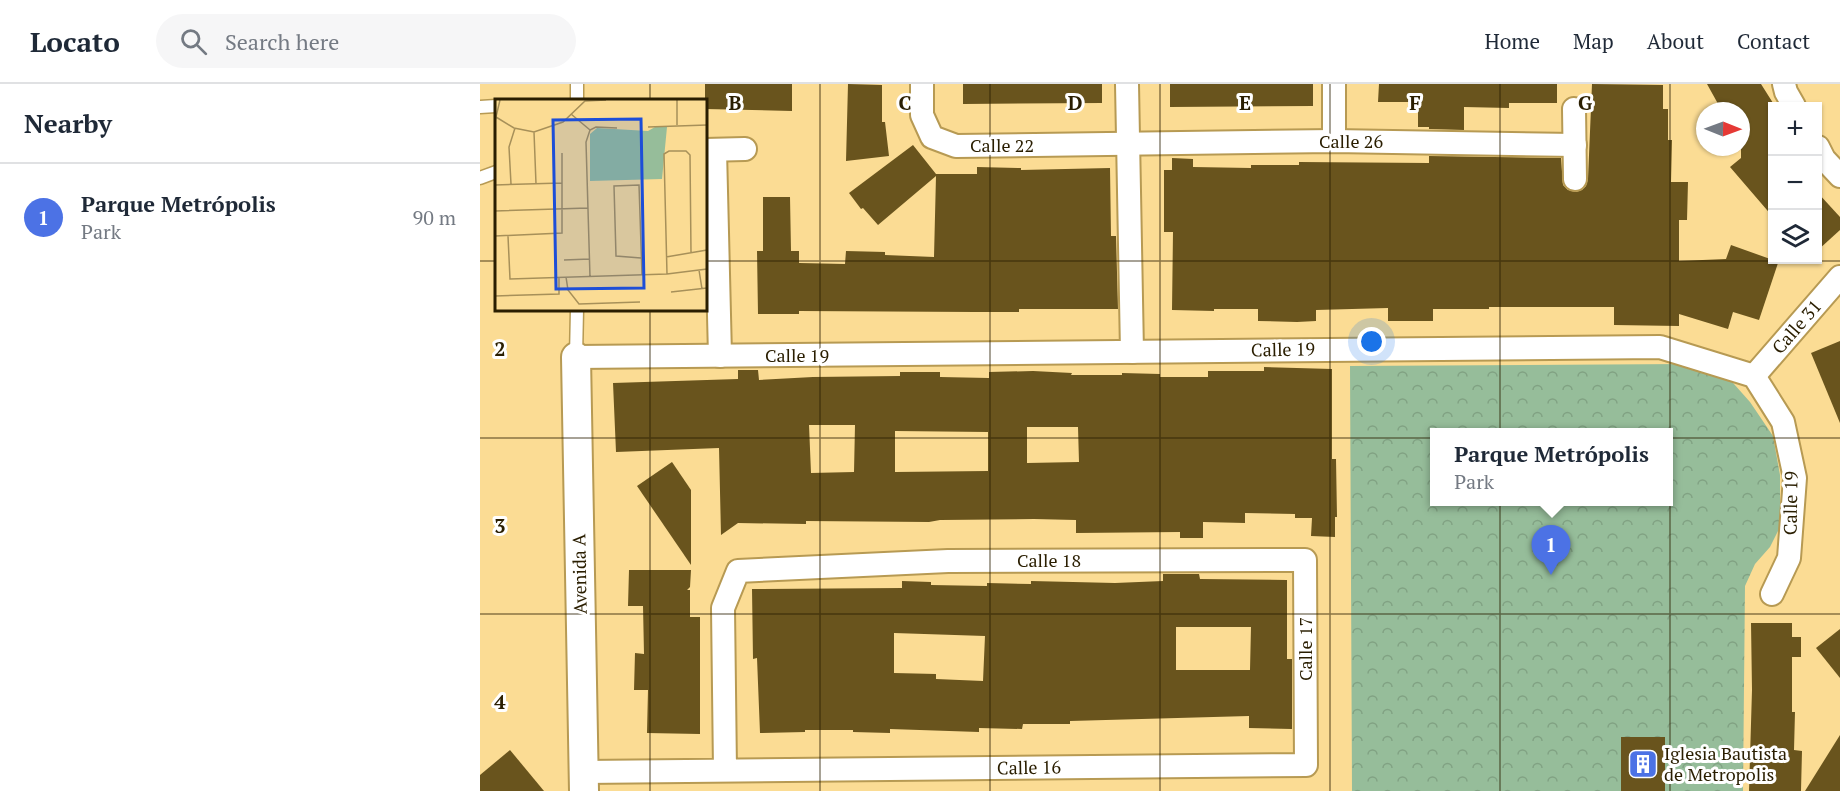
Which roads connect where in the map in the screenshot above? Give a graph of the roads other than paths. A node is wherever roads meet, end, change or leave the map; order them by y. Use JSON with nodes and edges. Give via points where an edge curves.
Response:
{"nodes":[{"id":1,"x":922,"y":84,"type":"edge"},
{"id":2,"x":1127,"y":84,"type":"edge"},
{"id":3,"x":1334,"y":84,"type":"edge"},
{"id":4,"x":1784,"y":84,"type":"edge"},
{"id":5,"x":1792,"y":102,"type":"edge"},
{"id":6,"x":495,"y":106,"type":"edge"},
{"id":7,"x":480,"y":107,"type":"edge"},
{"id":8,"x":1574,"y":109,"type":"dead end"},
{"id":9,"x":1334,"y":141,"type":"junction"},
{"id":10,"x":1128,"y":145,"type":"junction"},
{"id":11,"x":1575,"y":145,"type":"junction"},
{"id":12,"x":745,"y":149,"type":"dead end"},
{"id":13,"x":710,"y":150,"type":"edge"},
{"id":14,"x":1822,"y":155,"type":"edge"},
{"id":15,"x":495,"y":172,"type":"edge"},
{"id":16,"x":1840,"y":176,"type":"edge"},
{"id":17,"x":480,"y":178,"type":"edge"},
{"id":18,"x":1575,"y":179,"type":"dead end"},
{"id":19,"x":1840,"y":278,"type":"edge"},
{"id":20,"x":577,"y":310,"type":"edge"},
{"id":21,"x":1132,"y":352,"type":"junction"},
{"id":22,"x":720,"y":356,"type":"junction"},
{"id":23,"x":576,"y":357,"type":"junction"},
{"id":24,"x":1754,"y":376,"type":"junction"},
{"id":25,"x":1305,"y":560,"type":"joint"},
{"id":26,"x":1772,"y":594,"type":"dead end"},
{"id":27,"x":1306,"y":739,"type":"joint"},
{"id":28,"x":725,"y":770,"type":"junction"},
{"id":29,"x":583,"y":782,"type":"edge"}],
"edges":[{"from":1,"to":10,"type":"street","name":"Calle 22","via":[[922,114],[932,137],[956,146]]},
{"from":2,"to":10,"type":"street"},
{"from":3,"to":9,"type":"street"},
{"from":4,"to":5,"type":"street"},
{"from":6,"to":7,"type":"lane"},
{"from":8,"to":11,"type":"street"},
{"from":9,"to":10,"type":"street","name":"Calle 26"},
{"from":9,"to":11,"type":"street","name":"Calle 26"},
{"from":10,"to":21,"type":"street"},
{"from":11,"to":18,"type":"street"},
{"from":12,"to":13,"type":"street"},
{"from":13,"to":22,"type":"street"},
{"from":14,"to":16,"type":"street"},
{"from":15,"to":17,"type":"lane"},
{"from":19,"to":24,"type":"street","name":"Calle 31"},
{"from":20,"to":23,"type":"lane"},
{"from":21,"to":22,"type":"street","name":"Calle 19"},
{"from":21,"to":24,"type":"street","name":"Calle 19","via":[[1660,347]]},
{"from":22,"to":23,"type":"street","name":"Calle 19"},
{"from":23,"to":29,"type":"street","name":"Avenida A"},
{"from":24,"to":26,"type":"street","name":"Calle 19","via":[[1783,422],[1795,478],[1790,558]]},
{"from":25,"to":27,"type":"street","name":"Calle 17"},
{"from":25,"to":28,"type":"street","name":"Calle 18","via":[[948,561],[738,571],[723,608]]},
{"from":27,"to":28,"type":"street","name":"Calle 16","via":[[1306,765]]},
{"from":28,"to":29,"type":"street"}]}
